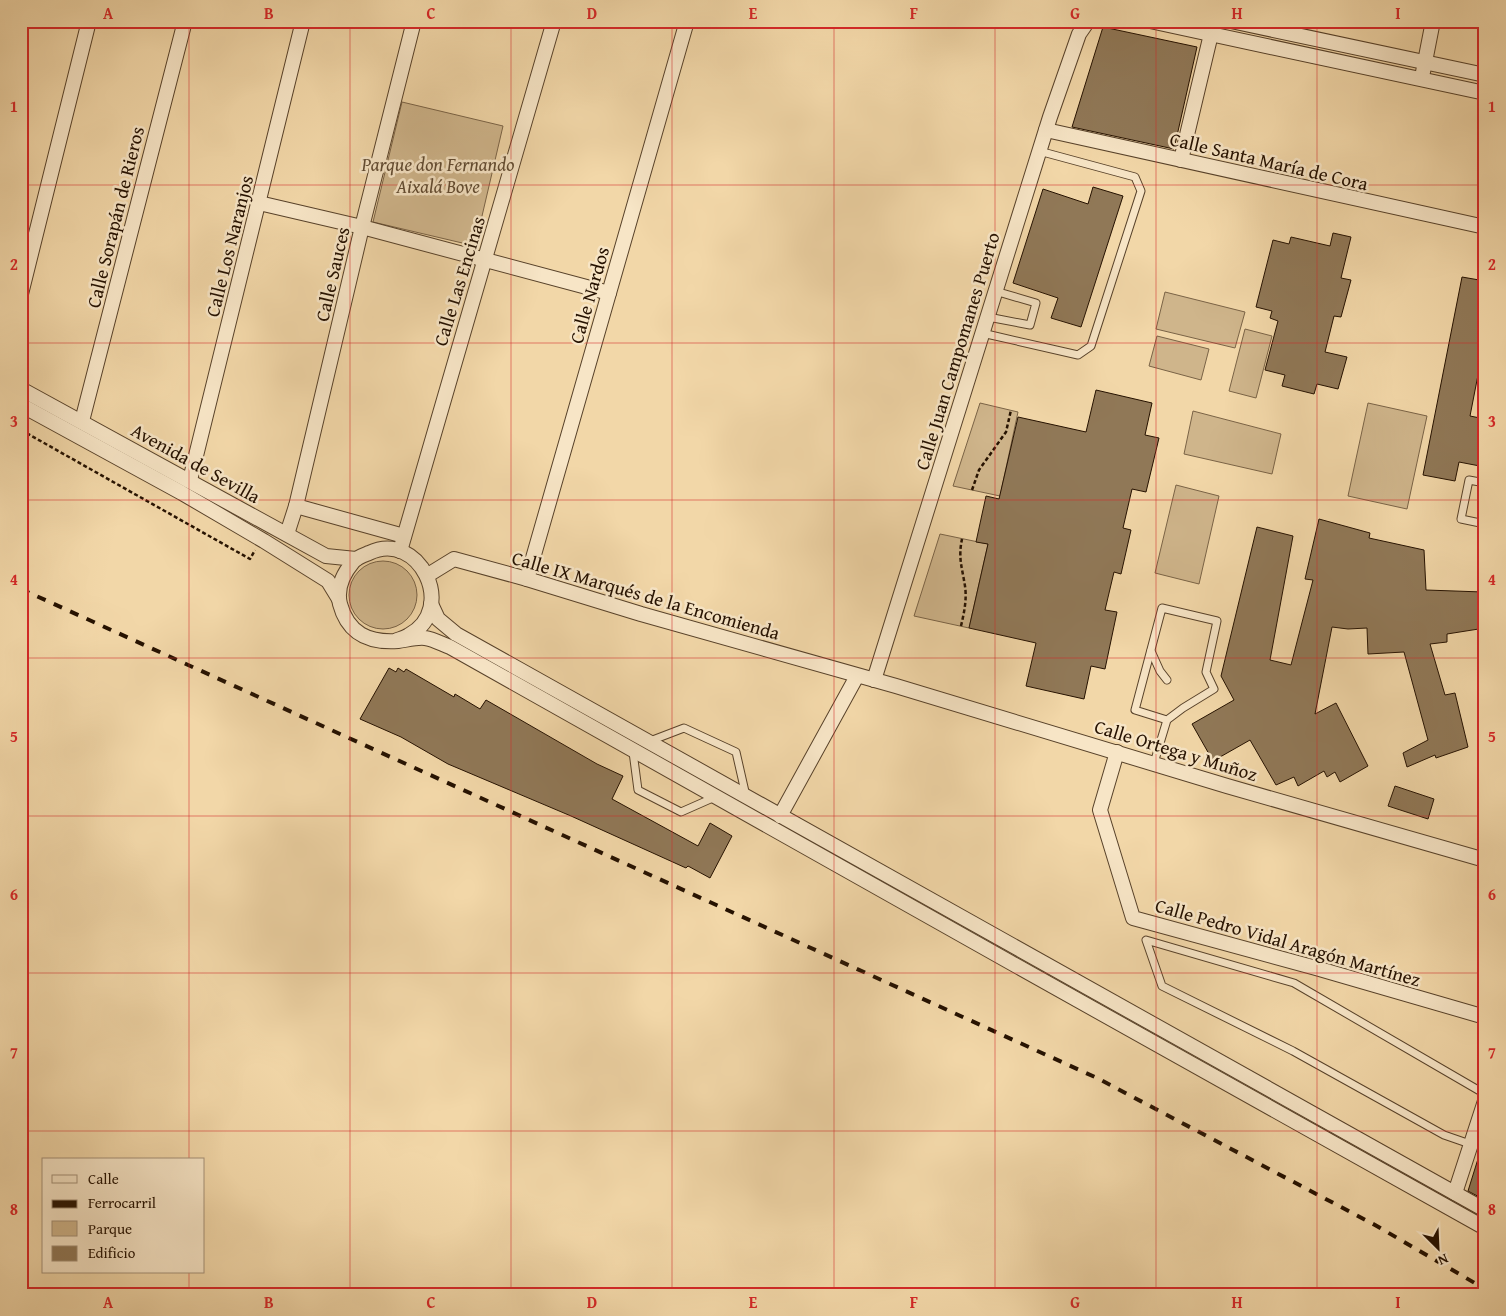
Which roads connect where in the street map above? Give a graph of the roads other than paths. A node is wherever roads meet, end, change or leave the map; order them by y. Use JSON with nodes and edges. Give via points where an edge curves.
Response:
{"nodes":[{"id":1,"x":89,"y":21,"type":"edge"},
{"id":2,"x":185,"y":21,"type":"edge"},
{"id":3,"x":303,"y":21,"type":"edge"},
{"id":4,"x":414,"y":21,"type":"edge"},
{"id":5,"x":554,"y":21,"type":"edge"},
{"id":6,"x":687,"y":21,"type":"edge"},
{"id":7,"x":1088,"y":21,"type":"edge"},
{"id":8,"x":1150,"y":21,"type":"edge"},
{"id":9,"x":1231,"y":21,"type":"edge"},
{"id":10,"x":1433,"y":21,"type":"edge"},
{"id":11,"x":1076,"y":28,"type":"edge"},
{"id":12,"x":1212,"y":34,"type":"junction"},
{"id":13,"x":1425,"y":63,"type":"junction"},
{"id":14,"x":1485,"y":75,"type":"edge"},
{"id":15,"x":1421,"y":79,"type":"junction"},
{"id":16,"x":1485,"y":93,"type":"edge"},
{"id":17,"x":1046,"y":130,"type":"junction"},
{"id":18,"x":1039,"y":152,"type":"junction"},
{"id":19,"x":1181,"y":160,"type":"junction"},
{"id":20,"x":259,"y":203,"type":"junction"},
{"id":21,"x":362,"y":227,"type":"junction"},
{"id":22,"x":1485,"y":228,"type":"edge"},
{"id":23,"x":485,"y":259,"type":"junction"},
{"id":24,"x":995,"y":292,"type":"junction"},
{"id":25,"x":609,"y":293,"type":"junction"},
{"id":26,"x":21,"y":294,"type":"edge"},
{"id":27,"x":988,"y":317,"type":"junction"},
{"id":28,"x":982,"y":333,"type":"junction"},
{"id":29,"x":21,"y":389,"type":"edge"},
{"id":30,"x":21,"y":405,"type":"edge"},
{"id":31,"x":82,"y":421,"type":"junction"},
{"id":32,"x":190,"y":480,"type":"junction"},
{"id":33,"x":1485,"y":483,"type":"edge"},
{"id":34,"x":296,"y":506,"type":"junction"},
{"id":35,"x":1485,"y":524,"type":"edge"},
{"id":36,"x":287,"y":534,"type":"junction"},
{"id":37,"x":404,"y":536,"type":"junction"},
{"id":38,"x":400,"y":551,"type":"junction"},
{"id":39,"x":356,"y":559,"type":"junction"},
{"id":40,"x":428,"y":576,"type":"junction"},
{"id":41,"x":527,"y":579,"type":"junction"},
{"id":42,"x":339,"y":599,"type":"junction"},
{"id":43,"x":431,"y":604,"type":"junction"},
{"id":44,"x":395,"y":641,"type":"junction"},
{"id":45,"x":1151,"y":651,"type":"junction"},
{"id":46,"x":857,"y":676,"type":"junction"},
{"id":47,"x":874,"y":680,"type":"junction"},
{"id":48,"x":1167,"y":680,"type":"dead end"},
{"id":49,"x":1168,"y":720,"type":"junction"},
{"id":50,"x":648,"y":742,"type":"junction"},
{"id":51,"x":633,"y":751,"type":"junction"},
{"id":52,"x":1117,"y":752,"type":"junction"},
{"id":53,"x":1154,"y":763,"type":"junction"},
{"id":54,"x":715,"y":797,"type":"junction"},
{"id":55,"x":746,"y":797,"type":"junction"},
{"id":56,"x":780,"y":816,"type":"junction"},
{"id":57,"x":1485,"y":860,"type":"edge"},
{"id":58,"x":1485,"y":1017,"type":"edge"},
{"id":59,"x":1485,"y":1094,"type":"edge"},
{"id":60,"x":1485,"y":1101,"type":"edge"},
{"id":61,"x":1470,"y":1144,"type":"junction"},
{"id":62,"x":1455,"y":1193,"type":"junction"},
{"id":63,"x":1485,"y":1210,"type":"edge"},
{"id":64,"x":1485,"y":1228,"type":"edge"}],
"edges":[{"from":1,"to":26,"type":"street"},
{"from":2,"to":31,"type":"street","name":"Calle Sorapán de Rieros"},
{"from":3,"to":20,"type":"street","name":"Calle Los Naranjos"},
{"from":4,"to":21,"type":"street","name":"Calle Sauces"},
{"from":5,"to":23,"type":"street","name":"Calle Las Encinas"},
{"from":6,"to":25,"type":"street","name":"Calle Nardos"},
{"from":7,"to":11,"type":"street","name":"Calle Juan Campomanes Puerto"},
{"from":8,"to":12,"type":"street"},
{"from":9,"to":13,"type":"street"},
{"from":10,"to":13,"type":"street"},
{"from":11,"to":17,"type":"street","name":"Calle Juan Campomanes Puerto"},
{"from":12,"to":15,"type":"street"},
{"from":12,"to":19,"type":"street"},
{"from":13,"to":14,"type":"street"},
{"from":13,"to":15,"type":"street"},
{"from":15,"to":16,"type":"street"},
{"from":17,"to":18,"type":"street","name":"Calle Juan Campomanes Puerto"},
{"from":17,"to":19,"type":"street","name":"Calle Santa María de Cora"},
{"from":18,"to":24,"type":"street","name":"Calle Juan Campomanes Puerto"},
{"from":18,"to":28,"type":"lane","via":[[1135,177],[1141,191],[1091,346],[1078,356]]},
{"from":19,"to":22,"type":"street","name":"Calle Santa María de Cora"},
{"from":20,"to":21,"type":"street"},
{"from":20,"to":32,"type":"street","name":"Calle Los Naranjos"},
{"from":21,"to":23,"type":"street"},
{"from":21,"to":34,"type":"street","name":"Calle Sauces"},
{"from":23,"to":25,"type":"street"},
{"from":23,"to":37,"type":"street","name":"Calle Las Encinas"},
{"from":24,"to":27,"type":"street","name":"Calle Juan Campomanes Puerto"},
{"from":24,"to":27,"type":"lane","via":[[1036,302],[1030,325]]},
{"from":25,"to":41,"type":"street","name":"Calle Nardos"},
{"from":27,"to":28,"type":"street","name":"Calle Juan Campomanes Puerto"},
{"from":28,"to":47,"type":"street","name":"Calle Juan Campomanes Puerto"},
{"from":29,"to":31,"type":"street","name":"Avenida de Sevilla"},
{"from":30,"to":42,"type":"street","name":"Avenida de Sevilla","via":[[182,492],[264,541],[328,582]]},
{"from":31,"to":32,"type":"street","name":"Avenida de Sevilla"},
{"from":32,"to":36,"type":"street","name":"Avenida de Sevilla"},
{"from":33,"to":35,"type":"lane","via":[[1469,480],[1461,519]]},
{"from":34,"to":36,"type":"street","name":"Calle Sauces"},
{"from":34,"to":37,"type":"street"},
{"from":36,"to":39,"type":"street","name":"Avenida de Sevilla","via":[[326,556]]},
{"from":37,"to":38,"type":"street","name":"Calle Las Encinas"},
{"from":38,"to":39,"type":"street","via":[[376,550]]},
{"from":38,"to":40,"type":"street","via":[[418,562]]},
{"from":39,"to":42,"type":"street","via":[[340,583]]},
{"from":40,"to":41,"type":"street","name":"Calle IX Marqués de la Encomienda","via":[[454,559]]},
{"from":40,"to":43,"type":"street"},
{"from":41,"to":46,"type":"street","name":"Calle IX Marqués de la Encomienda"},
{"from":42,"to":44,"type":"street","via":[[343,615],[359,634],[374,640]]},
{"from":43,"to":44,"type":"street","via":[[426,619],[419,627]]},
{"from":43,"to":50,"type":"street","via":[[438,619],[456,634]]},
{"from":44,"to":51,"type":"street","via":[[425,638],[450,647]]},
{"from":45,"to":48,"type":"lane"},
{"from":45,"to":49,"type":"lane","via":[[1135,710]]},
{"from":45,"to":49,"type":"lane","via":[[1162,608],[1217,621],[1206,672],[1214,689]]},
{"from":46,"to":47,"type":"street","name":"Calle Ortega y Muñoz"},
{"from":46,"to":56,"type":"street"},
{"from":47,"to":52,"type":"street","name":"Calle Ortega y Muñoz"},
{"from":49,"to":53,"type":"lane"},
{"from":50,"to":55,"type":"street"},
{"from":50,"to":55,"type":"lane","via":[[684,728],[736,752]]},
{"from":51,"to":54,"type":"street"},
{"from":51,"to":54,"type":"lane","via":[[638,790],[681,812]]},
{"from":52,"to":53,"type":"street","name":"Calle Ortega y Muñoz"},
{"from":52,"to":58,"type":"street","name":"Calle Pedro Vidal Aragón Martínez","via":[[1100,810],[1133,918]]},
{"from":53,"to":57,"type":"street","name":"Calle Ortega y Muñoz"},
{"from":54,"to":64,"type":"street"},
{"from":55,"to":56,"type":"street"},
{"from":56,"to":62,"type":"street"},
{"from":59,"to":61,"type":"lane","via":[[1294,983],[1146,940],[1162,986],[1293,1051],[1444,1135]]},
{"from":60,"to":61,"type":"street"},
{"from":61,"to":62,"type":"street"},
{"from":62,"to":63,"type":"street"}]}
